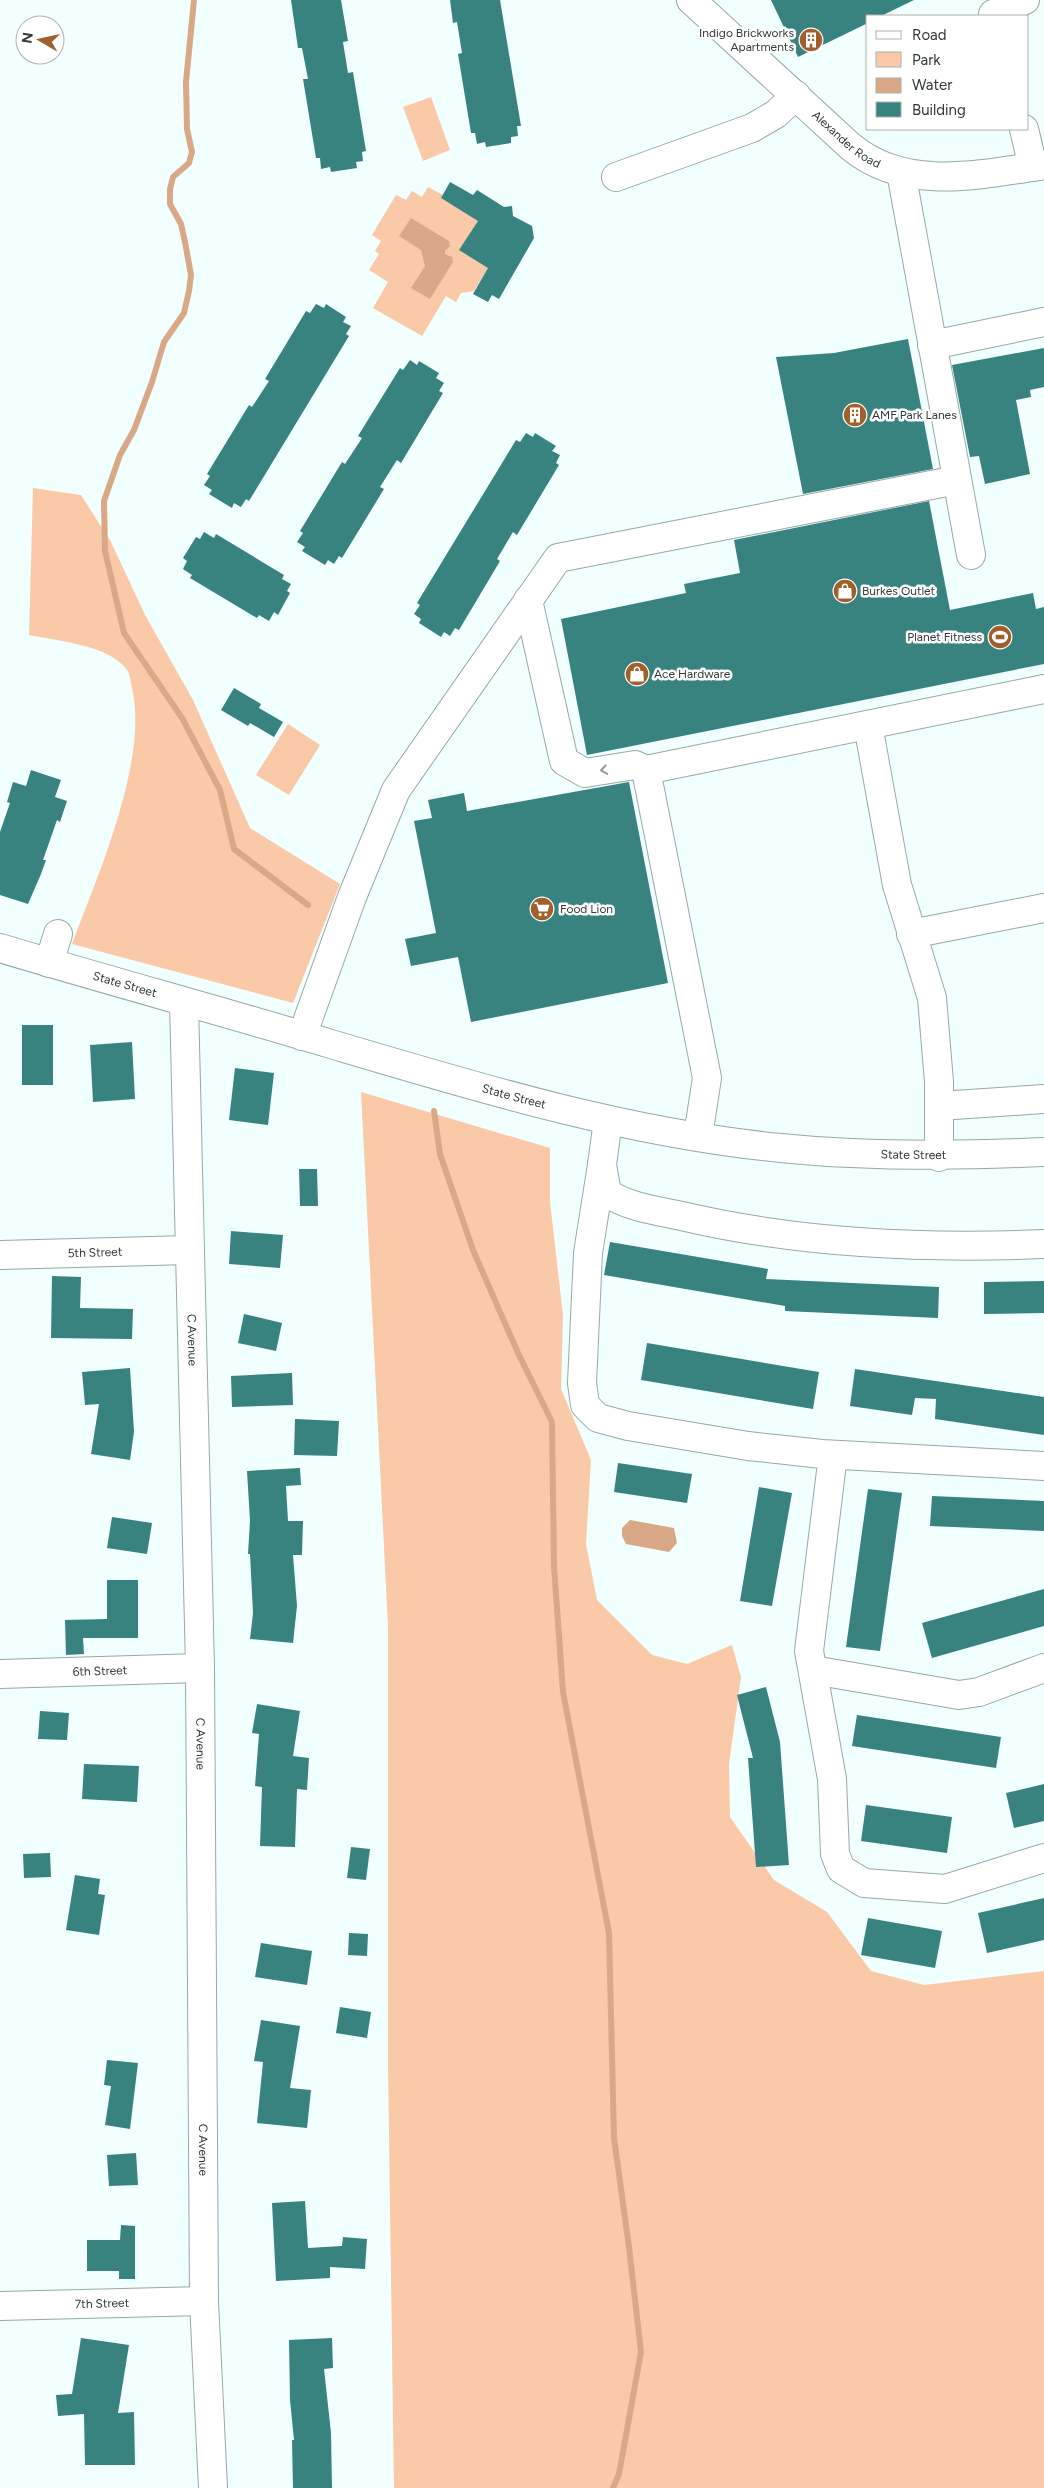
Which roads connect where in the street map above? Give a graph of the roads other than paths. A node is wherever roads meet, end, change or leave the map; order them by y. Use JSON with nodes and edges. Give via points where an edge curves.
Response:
{"nodes":[{"id":1,"x":691,"y":0,"type":"edge"},
{"id":2,"x":1025,"y":0,"type":"edge"},
{"id":3,"x":992,"y":10,"type":"edge"},
{"id":4,"x":796,"y":96,"type":"junction"},
{"id":5,"x":1024,"y":130,"type":"edge"},
{"id":6,"x":1038,"y":166,"type":"edge"},
{"id":7,"x":901,"y":172,"type":"junction"},
{"id":8,"x":616,"y":177,"type":"dead end"},
{"id":9,"x":1044,"y":322,"type":"edge"},
{"id":10,"x":932,"y":345,"type":"junction"},
{"id":11,"x":957,"y":480,"type":"junction"},
{"id":12,"x":971,"y":555,"type":"dead end"},
{"id":13,"x":528,"y":600,"type":"junction"},
{"id":14,"x":1044,"y":689,"type":"edge"},
{"id":15,"x":868,"y":725,"type":"junction"},
{"id":16,"x":646,"y":770,"type":"junction"},
{"id":17,"x":1044,"y":908,"type":"edge"},
{"id":18,"x":58,"y":934,"type":"dead end"},
{"id":19,"x":911,"y":934,"type":"junction"},
{"id":20,"x":0,"y":948,"type":"edge"},
{"id":21,"x":49,"y":962,"type":"junction"},
{"id":22,"x":184,"y":1002,"type":"junction"},
{"id":23,"x":302,"y":1036,"type":"junction"},
{"id":24,"x":1044,"y":1099,"type":"edge"},
{"id":25,"x":939,"y":1106,"type":"junction"},
{"id":26,"x":608,"y":1120,"type":"junction"},
{"id":27,"x":698,"y":1136,"type":"junction"},
{"id":28,"x":1044,"y":1152,"type":"edge"},
{"id":29,"x":939,"y":1156,"type":"junction"},
{"id":30,"x":602,"y":1165,"type":"junction"},
{"id":31,"x":1044,"y":1244,"type":"edge"},
{"id":32,"x":189,"y":1250,"type":"junction"},
{"id":33,"x":0,"y":1255,"type":"edge"},
{"id":34,"x":834,"y":1455,"type":"junction"},
{"id":35,"x":1044,"y":1466,"type":"edge"},
{"id":36,"x":200,"y":1668,"type":"junction"},
{"id":37,"x":1044,"y":1668,"type":"edge"},
{"id":38,"x":813,"y":1670,"type":"junction"},
{"id":39,"x":0,"y":1674,"type":"edge"},
{"id":40,"x":1044,"y":1858,"type":"edge"},
{"id":41,"x":204,"y":2301,"type":"junction"},
{"id":42,"x":0,"y":2306,"type":"edge"},
{"id":43,"x":213,"y":2488,"type":"edge"}],
"edges":[{"from":1,"to":4,"type":"street","name":"Alexander Road"},
{"from":2,"to":3,"type":"street"},
{"from":4,"to":7,"type":"street","name":"Alexander Road","via":[[860,155],[887,169]]},
{"from":4,"to":8,"type":"street","via":[[776,114],[752,128]]},
{"from":5,"to":6,"type":"street"},
{"from":6,"to":7,"type":"street","name":"Alexander Road","via":[[966,176]]},
{"from":7,"to":10,"type":"street"},
{"from":9,"to":10,"type":"street"},
{"from":10,"to":11,"type":"street"},
{"from":11,"to":12,"type":"street"},
{"from":11,"to":13,"type":"street","via":[[558,558]]},
{"from":16,"to":13,"type":"street","one_way":true,"via":[[635,765],[586,773],[564,762]]},
{"from":13,"to":23,"type":"street","via":[[396,790],[352,897]]},
{"from":14,"to":15,"type":"street"},
{"from":15,"to":16,"type":"street"},
{"from":15,"to":19,"type":"street","via":[[897,886]]},
{"from":16,"to":27,"type":"street","via":[[707,1078]]},
{"from":17,"to":19,"type":"street"},
{"from":18,"to":21,"type":"street"},
{"from":19,"to":25,"type":"street","via":[[932,998]]},
{"from":20,"to":21,"type":"street","name":"State Street"},
{"from":21,"to":22,"type":"street","name":"State Street"},
{"from":22,"to":23,"type":"street","name":"State Street"},
{"from":22,"to":32,"type":"street","name":"C Avenue"},
{"from":23,"to":26,"type":"street","name":"State Street","via":[[499,1094]]},
{"from":24,"to":25,"type":"street"},
{"from":25,"to":29,"type":"street"},
{"from":26,"to":27,"type":"street","name":"State Street"},
{"from":26,"to":30,"type":"street"},
{"from":27,"to":29,"type":"street","name":"State Street","via":[[779,1148]]},
{"from":28,"to":29,"type":"street","name":"State Street"},
{"from":30,"to":31,"type":"street","via":[[606,1193],[622,1203],[717,1224],[799,1237],[895,1246]]},
{"from":30,"to":34,"type":"street","via":[[588,1253],[582,1383],[585,1405],[598,1418],[628,1426],[748,1446]]},
{"from":32,"to":33,"type":"street","name":"5th Street"},
{"from":32,"to":36,"type":"street","name":"C Avenue"},
{"from":34,"to":35,"type":"street"},
{"from":34,"to":38,"type":"street","via":[[810,1651]]},
{"from":36,"to":39,"type":"street","name":"6th Street"},
{"from":36,"to":41,"type":"street","name":"C Avenue"},
{"from":37,"to":38,"type":"street","via":[[979,1692],[959,1695]]},
{"from":38,"to":40,"type":"street","via":[[832,1779],[835,1854],[841,1869],[864,1883],[945,1889]]},
{"from":41,"to":42,"type":"street","name":"7th Street"},
{"from":41,"to":43,"type":"street","name":"C Avenue"}]}
